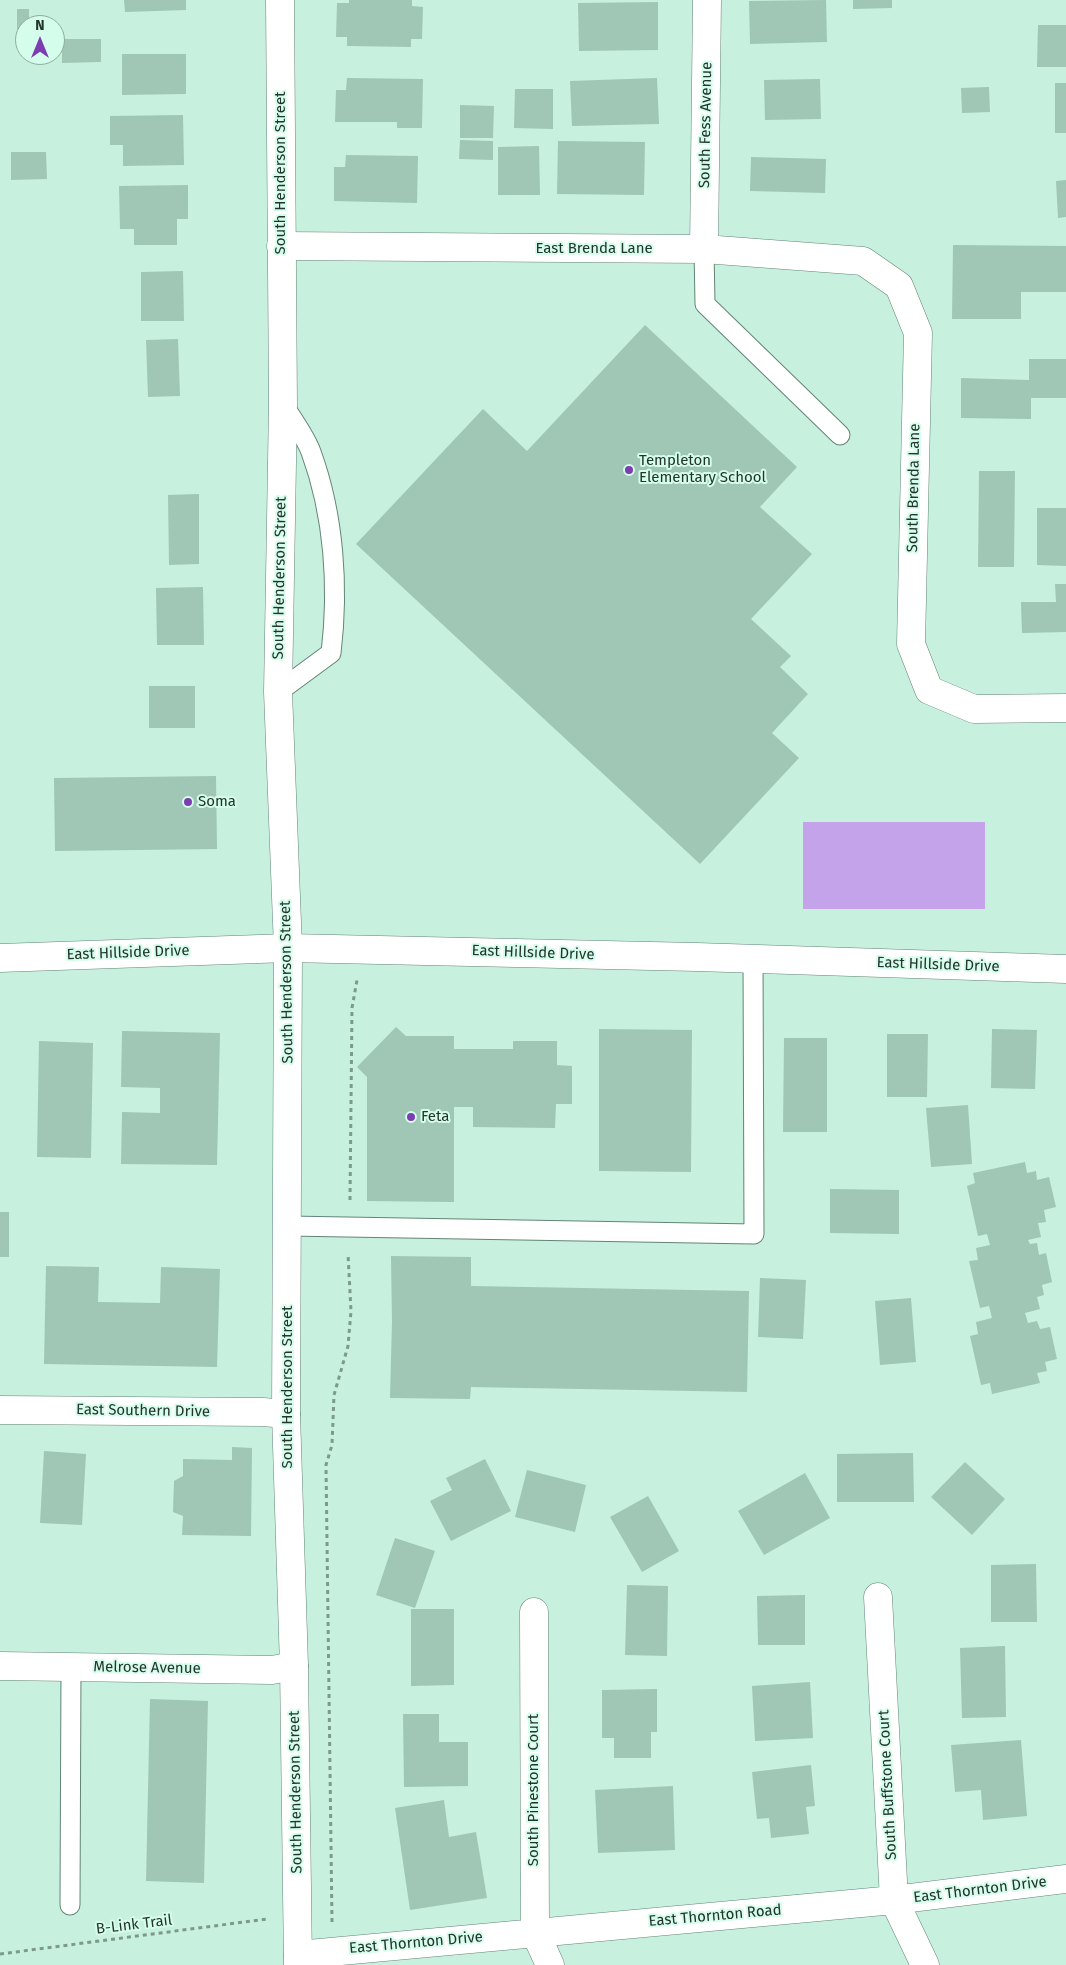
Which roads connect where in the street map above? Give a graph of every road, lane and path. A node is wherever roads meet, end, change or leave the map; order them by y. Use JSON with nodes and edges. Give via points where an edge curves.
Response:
{"nodes":[{"id":1,"x":280,"y":0,"type":"edge"},
{"id":2,"x":707,"y":0,"type":"edge"},
{"id":3,"x":281,"y":246,"type":"junction"},
{"id":4,"x":704,"y":249,"type":"junction"},
{"id":5,"x":899,"y":286,"type":"joint"},
{"id":6,"x":283,"y":404,"type":"junction"},
{"id":7,"x":840,"y":435,"type":"dead end"},
{"id":8,"x":278,"y":692,"type":"junction"},
{"id":9,"x":1066,"y":708,"type":"edge"},
{"id":10,"x":288,"y":948,"type":"junction"},
{"id":11,"x":0,"y":958,"type":"edge"},
{"id":12,"x":753,"y":959,"type":"junction"},
{"id":13,"x":1066,"y":969,"type":"edge"},
{"id":14,"x":357,"y":980,"type":"dead end"},
{"id":15,"x":350,"y":1207,"type":"dead end"},
{"id":16,"x":288,"y":1226,"type":"junction"},
{"id":17,"x":347,"y":1246,"type":"dead end"},
{"id":18,"x":0,"y":1410,"type":"edge"},
{"id":19,"x":286,"y":1414,"type":"junction"},
{"id":20,"x":878,"y":1597,"type":"dead end"},
{"id":21,"x":534,"y":1612,"type":"dead end"},
{"id":22,"x":0,"y":1666,"type":"edge"},
{"id":23,"x":294,"y":1666,"type":"junction"},
{"id":24,"x":71,"y":1667,"type":"junction"},
{"id":25,"x":1066,"y":1879,"type":"edge"},
{"id":26,"x":894,"y":1900,"type":"junction"},
{"id":27,"x":70,"y":1905,"type":"dead end"},
{"id":28,"x":332,"y":1910,"type":"dead end"},
{"id":29,"x":272,"y":1919,"type":"dead end"},
{"id":30,"x":535,"y":1932,"type":"junction"},
{"id":31,"x":0,"y":1954,"type":"edge"},
{"id":32,"x":298,"y":1960,"type":"edge"},
{"id":33,"x":550,"y":1965,"type":"edge"},
{"id":34,"x":926,"y":1965,"type":"edge"}],
"edges":[{"from":1,"to":3,"type":"street","name":"South Henderson Street"},
{"from":2,"to":4,"type":"street","name":"South Fess Avenue"},
{"from":3,"to":4,"type":"street","name":"East Brenda Lane"},
{"from":3,"to":6,"type":"street","name":"South Henderson Street"},
{"from":4,"to":5,"type":"street","name":"East Brenda Lane","via":[[863,261]]},
{"from":4,"to":7,"type":"lane","via":[[705,304]]},
{"from":5,"to":9,"type":"street","name":"South Brenda Lane","via":[[918,333],[910,644],[929,690],[974,709]]},
{"from":6,"to":8,"type":"street","name":"South Henderson Street"},
{"from":6,"to":8,"type":"lane","via":[[310,450],[319,481],[332,546],[335,617],[331,653]]},
{"from":8,"to":10,"type":"street","name":"South Henderson Street"},
{"from":10,"to":11,"type":"street","name":"East Hillside Drive"},
{"from":10,"to":12,"type":"street","name":"East Hillside Drive"},
{"from":10,"to":16,"type":"street","name":"South Henderson Street"},
{"from":12,"to":13,"type":"street","name":"East Hillside Drive"},
{"from":12,"to":16,"type":"lane","via":[[754,1234]]},
{"from":14,"to":15,"type":"path","via":[[352,1008]]},
{"from":16,"to":19,"type":"street","name":"South Henderson Street"},
{"from":17,"to":28,"type":"path","via":[[351,1311],[348,1346],[334,1394],[332,1445],[326,1465]]},
{"from":18,"to":19,"type":"street","name":"East Southern Drive"},
{"from":19,"to":23,"type":"street","name":"South Henderson Street"},
{"from":20,"to":26,"type":"street","name":"South Buffstone Court"},
{"from":21,"to":30,"type":"street","name":"South Pinestone Court"},
{"from":22,"to":24,"type":"street","name":"Melrose Avenue"},
{"from":23,"to":24,"type":"street","name":"Melrose Avenue","via":[[272,1670]]},
{"from":23,"to":32,"type":"street","name":"South Henderson Street"},
{"from":24,"to":27,"type":"lane"},
{"from":25,"to":26,"type":"street","name":"East Thornton Drive"},
{"from":26,"to":30,"type":"street","name":"East Thornton Road"},
{"from":26,"to":34,"type":"street","name":"South Buffstone Court"},
{"from":29,"to":31,"type":"path","name":"B-Link Trail"},
{"from":30,"to":32,"type":"street","name":"East Thornton Drive"},
{"from":30,"to":33,"type":"street","name":"South Pinestone Court"}]}
